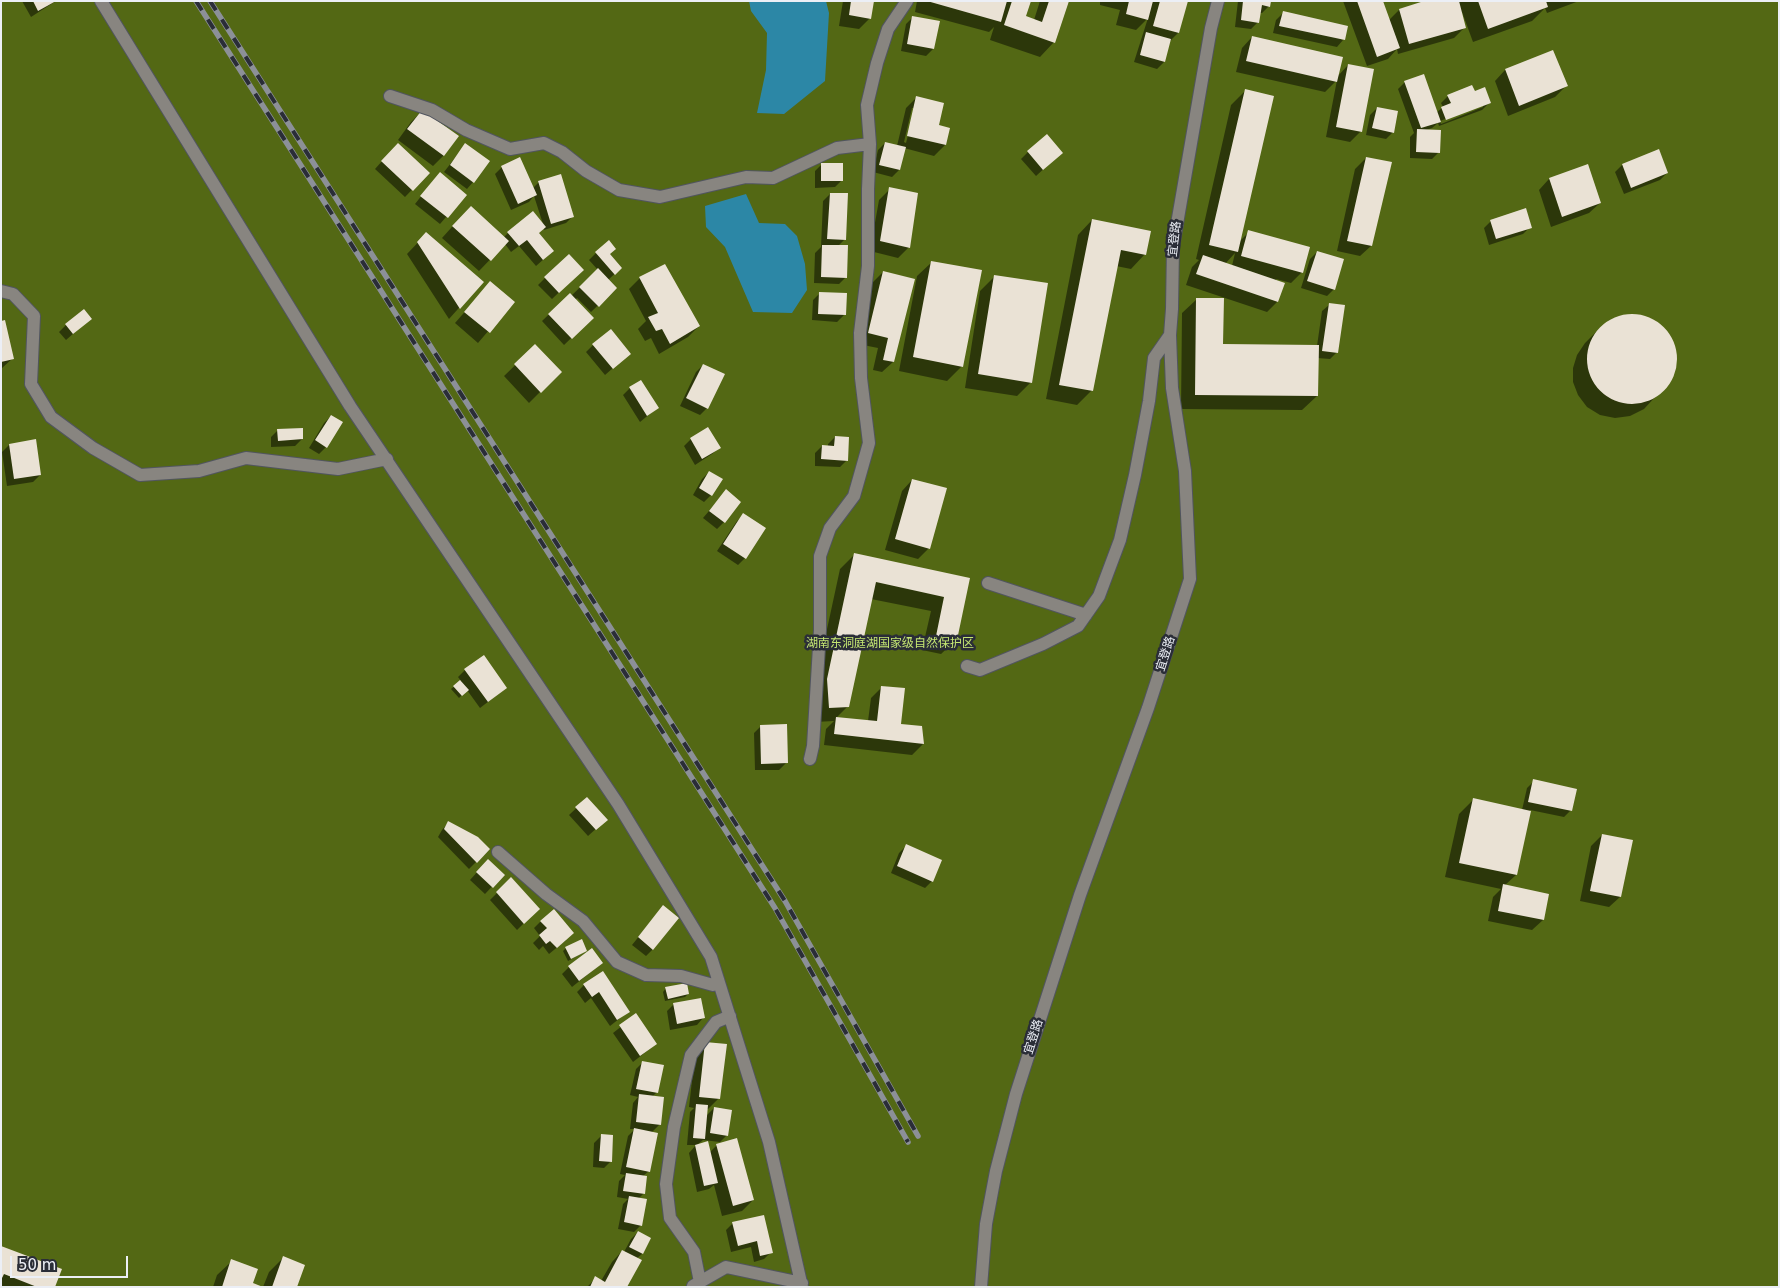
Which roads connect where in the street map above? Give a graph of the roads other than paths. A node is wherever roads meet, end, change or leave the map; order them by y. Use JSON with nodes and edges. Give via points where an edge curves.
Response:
{"nodes":[{"id":1,"x":101,"y":1,"type":"edge"},
{"id":2,"x":907,"y":1,"type":"edge"},
{"id":3,"x":1218,"y":1,"type":"edge"},
{"id":4,"x":390,"y":96,"type":"dead end"},
{"id":5,"x":870,"y":144,"type":"junction"},
{"id":6,"x":1,"y":291,"type":"edge"},
{"id":7,"x":1170,"y":335,"type":"junction"},
{"id":8,"x":387,"y":460,"type":"junction"},
{"id":9,"x":988,"y":584,"type":"dead end"},
{"id":10,"x":1086,"y":615,"type":"junction"},
{"id":11,"x":967,"y":666,"type":"dead end"},
{"id":12,"x":810,"y":759,"type":"dead end"},
{"id":13,"x":498,"y":852,"type":"dead end"},
{"id":14,"x":713,"y":985,"type":"dead end"},
{"id":15,"x":730,"y":1016,"type":"junction"},
{"id":16,"x":696,"y":1285,"type":"edge"},
{"id":17,"x":802,"y":1285,"type":"edge"},
{"id":18,"x":981,"y":1287,"type":"edge"}],
"edges":[{"from":1,"to":8,"type":"street"},
{"from":2,"to":5,"type":"street","via":[[888,29],[878,62],[867,105]]},
{"from":3,"to":7,"type":"street","name":"宜登路","via":[[1173,247]]},
{"from":4,"to":5,"type":"street","via":[[432,110],[466,130],[510,149],[544,143],[619,190],[660,197],[746,176],[773,178],[837,148]]},
{"from":5,"to":12,"type":"street","via":[[868,266],[860,333],[861,378],[869,442],[854,496],[830,528],[820,556],[820,630]]},
{"from":6,"to":8,"type":"street","via":[[13,294],[34,316],[31,384],[51,417],[93,448],[140,475],[199,471],[246,458],[338,468]]},
{"from":7,"to":10,"type":"street","via":[[1154,358],[1136,475],[1120,540],[1099,596]]},
{"from":7,"to":18,"type":"street","name":"宜登路","via":[[1172,388],[1185,470],[1190,579],[1148,708],[1080,895],[1016,1094],[986,1224]]},
{"from":8,"to":15,"type":"street","via":[[628,821],[712,957]]},
{"from":9,"to":10,"type":"street"},
{"from":10,"to":11,"type":"street","via":[[1078,626],[1043,644],[980,670]]},
{"from":13,"to":14,"type":"street","via":[[583,921],[617,962],[646,975],[681,976]]},
{"from":15,"to":16,"type":"street","via":[[716,1022],[691,1056],[674,1128],[666,1184],[670,1218],[694,1252]]},
{"from":15,"to":17,"type":"street","via":[[769,1142]]},
{"from":16,"to":17,"type":"street","via":[[726,1267]]}]}
